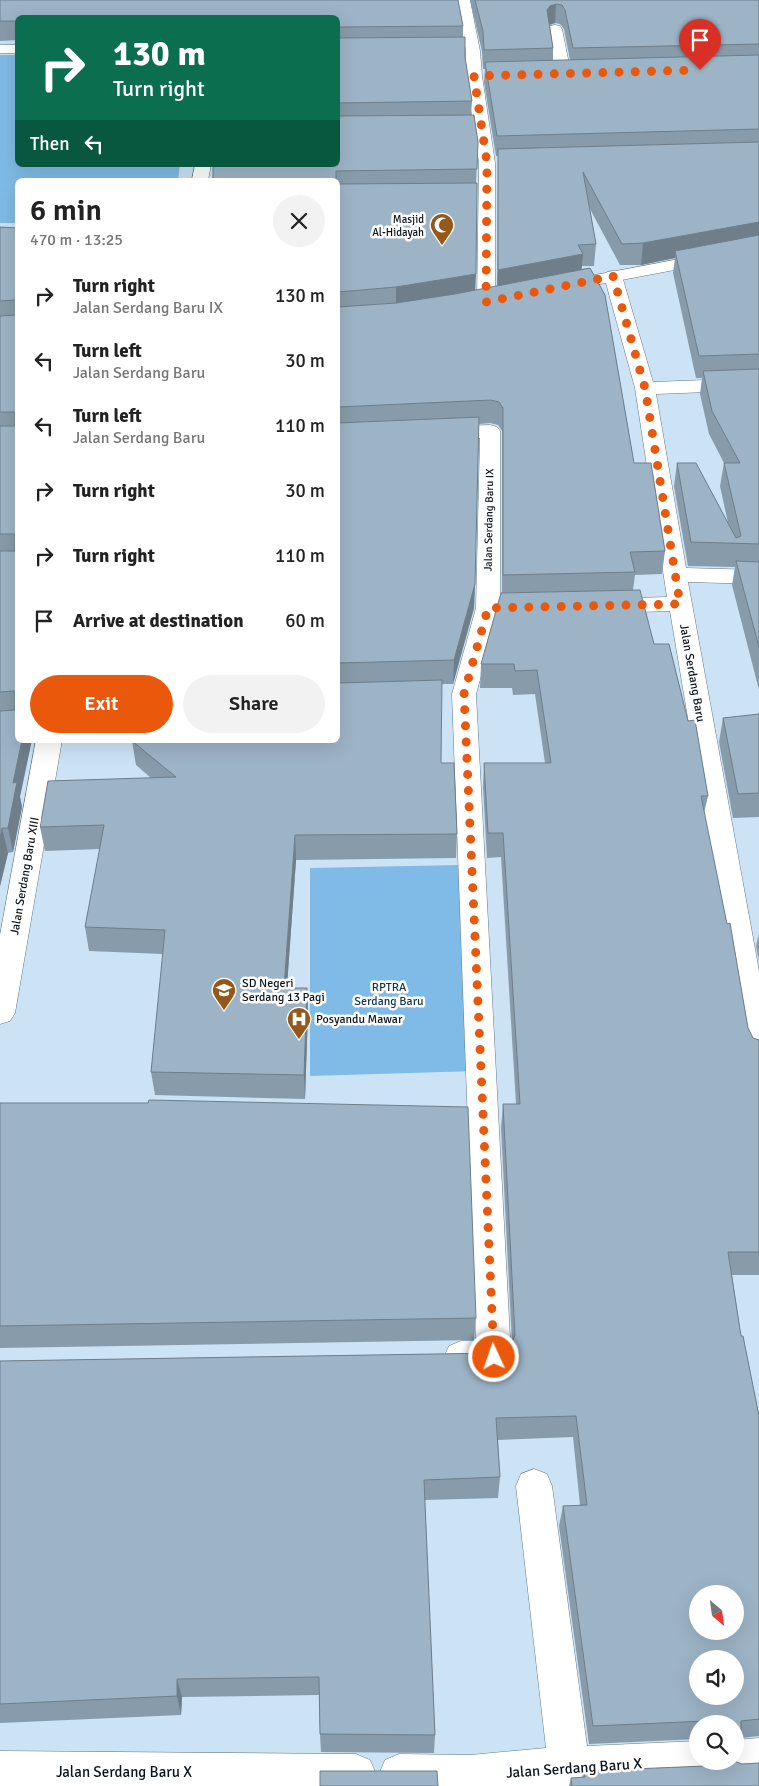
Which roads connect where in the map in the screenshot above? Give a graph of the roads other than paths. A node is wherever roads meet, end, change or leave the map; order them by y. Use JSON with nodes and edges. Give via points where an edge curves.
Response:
{"nodes":[{"id":1,"x":463,"y":0,"type":"edge"},
{"id":2,"x":555,"y":29,"type":"dead end"},
{"id":3,"x":0,"y":49,"type":"edge"},
{"id":4,"x":15,"y":49,"type":"edge"},
{"id":5,"x":474,"y":51,"type":"junction"},
{"id":6,"x":454,"y":52,"type":"edge"},
{"id":7,"x":582,"y":73,"type":"edge"},
{"id":8,"x":462,"y":128,"type":"edge"},
{"id":9,"x":482,"y":128,"type":"junction"},
{"id":10,"x":506,"y":162,"type":"edge"},
{"id":11,"x":487,"y":163,"type":"junction"},
{"id":12,"x":467,"y":197,"type":"edge"},
{"id":13,"x":487,"y":197,"type":"junction"},
{"id":14,"x":759,"y":249,"type":"edge"},
{"id":15,"x":613,"y":276,"type":"junction"},
{"id":16,"x":545,"y":290,"type":"edge"},
{"id":17,"x":506,"y":298,"type":"edge"},
{"id":18,"x":759,"y":384,"type":"edge"},
{"id":19,"x":645,"y":388,"type":"junction"},
{"id":20,"x":423,"y":434,"type":"edge"},
{"id":21,"x":676,"y":575,"type":"junction"},
{"id":22,"x":759,"y":576,"type":"edge"},
{"id":23,"x":680,"y":604,"type":"junction"},
{"id":24,"x":583,"y":606,"type":"edge"},
{"id":25,"x":702,"y":724,"type":"junction"},
{"id":26,"x":726,"y":724,"type":"edge"},
{"id":27,"x":49,"y":743,"type":"edge"},
{"id":28,"x":0,"y":1013,"type":"edge"},
{"id":29,"x":759,"y":1052,"type":"edge"},
{"id":30,"x":454,"y":1116,"type":"edge"},
{"id":31,"x":484,"y":1117,"type":"junction"},
{"id":32,"x":435,"y":1358,"type":"edge"},
{"id":33,"x":534,"y":1486,"type":"dead end"},
{"id":34,"x":759,"y":1758,"type":"edge"},
{"id":35,"x":744,"y":1759,"type":"edge"},
{"id":36,"x":689,"y":1761,"type":"edge"},
{"id":37,"x":569,"y":1767,"type":"junction"},
{"id":38,"x":0,"y":1771,"type":"edge"}],
"edges":[{"from":1,"to":5,"type":"street"},
{"from":2,"to":7,"type":"street","via":[[558,74]]},
{"from":3,"to":4,"type":"street"},
{"from":5,"to":6,"type":"street"},
{"from":5,"to":9,"type":"street"},
{"from":8,"to":9,"type":"street"},
{"from":9,"to":11,"type":"street"},
{"from":10,"to":11,"type":"street"},
{"from":11,"to":13,"type":"street"},
{"from":12,"to":13,"type":"street"},
{"from":13,"to":17,"type":"street","via":[[477,303]]},
{"from":14,"to":15,"type":"street"},
{"from":15,"to":16,"type":"street"},
{"from":15,"to":19,"type":"street","name":"Jalan Serdang Baru"},
{"from":18,"to":19,"type":"street"},
{"from":19,"to":21,"type":"street","name":"Jalan Serdang Baru"},
{"from":20,"to":31,"type":"street","name":"Jalan Serdang Baru IX","via":[[490,431],[498,608],[454,694]]},
{"from":21,"to":22,"type":"street"},
{"from":21,"to":23,"type":"street","name":"Jalan Serdang Baru"},
{"from":23,"to":24,"type":"street"},
{"from":23,"to":25,"type":"street","name":"Jalan Serdang Baru"},
{"from":25,"to":26,"type":"street"},
{"from":25,"to":29,"type":"street","name":"Jalan Serdang Baru"},
{"from":27,"to":28,"type":"street","name":"Jalan Serdang Baru XIII"},
{"from":30,"to":31,"type":"street"},
{"from":31,"to":32,"type":"street","name":"Jalan Serdang Baru IX","via":[[494,1357]]},
{"from":33,"to":37,"type":"street"},
{"from":34,"to":35,"type":"street"},
{"from":36,"to":37,"type":"street","name":"Jalan Serdang Baru X"},
{"from":37,"to":38,"type":"street","name":"Jalan Serdang Baru X","via":[[470,1775]]}]}
